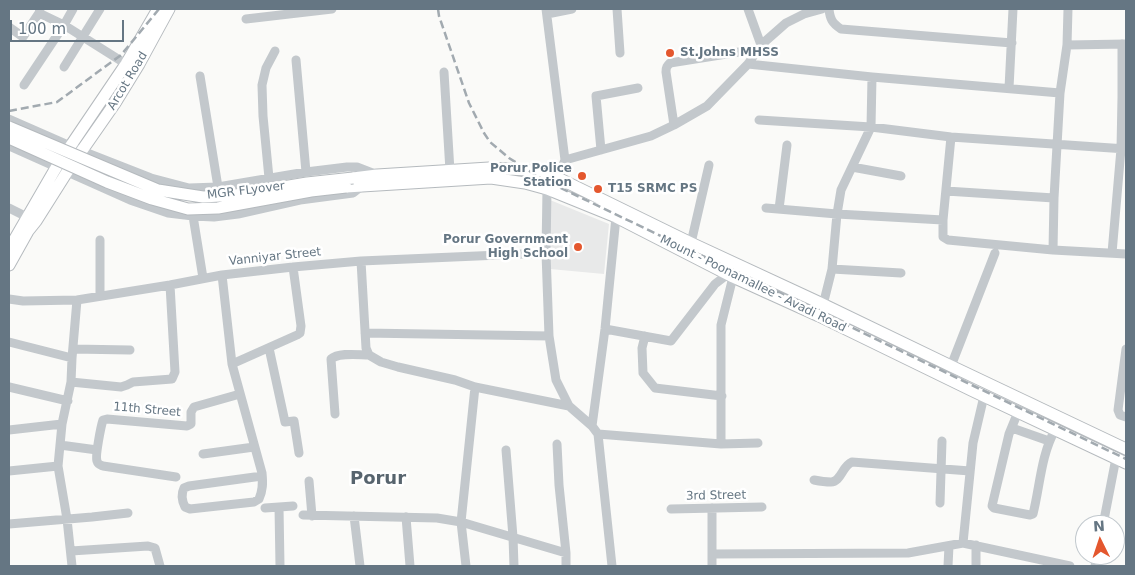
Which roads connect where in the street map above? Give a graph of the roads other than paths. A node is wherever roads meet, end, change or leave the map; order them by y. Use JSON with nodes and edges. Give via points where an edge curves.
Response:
{"nodes":[{"id":1,"x":73,"y":9,"type":"edge"},
{"id":2,"x":100,"y":9,"type":"edge"},
{"id":3,"x":158,"y":9,"type":"edge"},
{"id":4,"x":169,"y":9,"type":"edge"},
{"id":5,"x":332,"y":9,"type":"edge"},
{"id":6,"x":572,"y":9,"type":"edge"},
{"id":7,"x":618,"y":9,"type":"edge"},
{"id":8,"x":748,"y":9,"type":"edge"},
{"id":9,"x":822,"y":9,"type":"edge"},
{"id":10,"x":829,"y":9,"type":"edge"},
{"id":11,"x":1013,"y":9,"type":"edge"},
{"id":12,"x":1068,"y":9,"type":"edge"},
{"id":13,"x":40,"y":11,"type":"edge"},
{"id":14,"x":547,"y":11,"type":"edge"},
{"id":15,"x":804,"y":12,"type":"edge"},
{"id":16,"x":246,"y":19,"type":"dead end"},
{"id":17,"x":64,"y":25,"type":"junction"},
{"id":18,"x":9,"y":27,"type":"edge"},
{"id":19,"x":83,"y":37,"type":"junction"},
{"id":20,"x":1012,"y":43,"type":"junction"},
{"id":21,"x":761,"y":44,"type":"junction"},
{"id":22,"x":1124,"y":44,"type":"edge"},
{"id":23,"x":1066,"y":45,"type":"junction"},
{"id":24,"x":274,"y":51,"type":"dead end"},
{"id":25,"x":739,"y":52,"type":"dead end"},
{"id":26,"x":620,"y":53,"type":"dead end"},
{"id":27,"x":296,"y":60,"type":"dead end"},
{"id":28,"x":126,"y":64,"type":"junction"},
{"id":29,"x":748,"y":64,"type":"junction"},
{"id":30,"x":64,"y":67,"type":"dead end"},
{"id":31,"x":444,"y":72,"type":"dead end"},
{"id":32,"x":200,"y":76,"type":"dead end"},
{"id":33,"x":872,"y":77,"type":"junction"},
{"id":34,"x":24,"y":85,"type":"dead end"},
{"id":35,"x":638,"y":88,"type":"dead end"},
{"id":36,"x":1009,"y":88,"type":"junction"},
{"id":37,"x":1060,"y":93,"type":"junction"},
{"id":38,"x":1124,"y":97,"type":"edge"},
{"id":39,"x":759,"y":120,"type":"dead end"},
{"id":40,"x":11,"y":123,"type":"edge"},
{"id":41,"x":674,"y":125,"type":"junction"},
{"id":42,"x":870,"y":127,"type":"junction"},
{"id":43,"x":9,"y":137,"type":"edge"},
{"id":44,"x":951,"y":137,"type":"junction"},
{"id":45,"x":1058,"y":144,"type":"junction"},
{"id":46,"x":787,"y":145,"type":"dead end"},
{"id":47,"x":9,"y":146,"type":"edge"},
{"id":48,"x":70,"y":146,"type":"junction"},
{"id":49,"x":1123,"y":149,"type":"edge"},
{"id":50,"x":601,"y":150,"type":"junction"},
{"id":51,"x":82,"y":151,"type":"junction"},
{"id":52,"x":565,"y":160,"type":"junction"},
{"id":53,"x":709,"y":165,"type":"dead end"},
{"id":54,"x":852,"y":167,"type":"junction"},
{"id":55,"x":62,"y":169,"type":"junction"},
{"id":56,"x":126,"y":169,"type":"junction"},
{"id":57,"x":450,"y":170,"type":"junction"},
{"id":58,"x":306,"y":172,"type":"junction"},
{"id":59,"x":377,"y":175,"type":"junction"},
{"id":60,"x":901,"y":176,"type":"dead end"},
{"id":61,"x":269,"y":178,"type":"junction"},
{"id":62,"x":558,"y":178,"type":"junction"},
{"id":63,"x":354,"y":184,"type":"junction"},
{"id":64,"x":218,"y":186,"type":"junction"},
{"id":65,"x":547,"y":189,"type":"junction"},
{"id":66,"x":946,"y":191,"type":"junction"},
{"id":67,"x":115,"y":193,"type":"junction"},
{"id":68,"x":1122,"y":197,"type":"edge"},
{"id":69,"x":1054,"y":198,"type":"junction"},
{"id":70,"x":9,"y":208,"type":"edge"},
{"id":71,"x":766,"y":208,"type":"dead end"},
{"id":72,"x":779,"y":209,"type":"junction"},
{"id":73,"x":837,"y":214,"type":"junction"},
{"id":74,"x":27,"y":216,"type":"junction"},
{"id":75,"x":193,"y":216,"type":"junction"},
{"id":76,"x":616,"y":217,"type":"junction"},
{"id":77,"x":943,"y":220,"type":"junction"},
{"id":78,"x":13,"y":233,"type":"edge"},
{"id":79,"x":661,"y":234,"type":"junction"},
{"id":80,"x":100,"y":240,"type":"dead end"},
{"id":81,"x":691,"y":243,"type":"junction"},
{"id":82,"x":9,"y":249,"type":"edge"},
{"id":83,"x":1054,"y":250,"type":"junction"},
{"id":84,"x":546,"y":253,"type":"junction"},
{"id":85,"x":995,"y":253,"type":"dead end"},
{"id":86,"x":1112,"y":253,"type":"junction"},
{"id":87,"x":1126,"y":254,"type":"edge"},
{"id":88,"x":360,"y":261,"type":"junction"},
{"id":89,"x":9,"y":265,"type":"edge"},
{"id":90,"x":293,"y":267,"type":"junction"},
{"id":91,"x":832,"y":269,"type":"junction"},
{"id":92,"x":901,"y":273,"type":"dead end"},
{"id":93,"x":222,"y":275,"type":"junction"},
{"id":94,"x":730,"y":275,"type":"junction"},
{"id":95,"x":203,"y":278,"type":"junction"},
{"id":96,"x":170,"y":285,"type":"junction"},
{"id":97,"x":100,"y":296,"type":"junction"},
{"id":98,"x":9,"y":299,"type":"edge"},
{"id":99,"x":77,"y":300,"type":"junction"},
{"id":100,"x":819,"y":303,"type":"junction"},
{"id":101,"x":810,"y":312,"type":"junction"},
{"id":102,"x":605,"y":329,"type":"junction"},
{"id":103,"x":880,"y":332,"type":"junction"},
{"id":104,"x":365,"y":333,"type":"junction"},
{"id":105,"x":549,"y":336,"type":"junction"},
{"id":106,"x":644,"y":336,"type":"junction"},
{"id":107,"x":9,"y":342,"type":"edge"},
{"id":108,"x":874,"y":343,"type":"junction"},
{"id":109,"x":269,"y":348,"type":"junction"},
{"id":110,"x":1126,"y":349,"type":"edge"},
{"id":111,"x":130,"y":350,"type":"dead end"},
{"id":112,"x":72,"y":353,"type":"junction"},
{"id":113,"x":369,"y":355,"type":"junction"},
{"id":114,"x":232,"y":364,"type":"junction"},
{"id":115,"x":951,"y":366,"type":"junction"},
{"id":116,"x":1124,"y":377,"type":"edge"},
{"id":117,"x":71,"y":382,"type":"junction"},
{"id":118,"x":9,"y":387,"type":"edge"},
{"id":119,"x":475,"y":387,"type":"junction"},
{"id":120,"x":240,"y":394,"type":"junction"},
{"id":121,"x":722,"y":396,"type":"junction"},
{"id":122,"x":984,"y":396,"type":"junction"},
{"id":123,"x":68,"y":401,"type":"junction"},
{"id":124,"x":569,"y":406,"type":"junction"},
{"id":125,"x":1018,"y":412,"type":"junction"},
{"id":126,"x":335,"y":414,"type":"dead end"},
{"id":127,"x":1126,"y":417,"type":"edge"},
{"id":128,"x":62,"y":424,"type":"junction"},
{"id":129,"x":1012,"y":428,"type":"junction"},
{"id":130,"x":9,"y":430,"type":"edge"},
{"id":131,"x":595,"y":430,"type":"junction"},
{"id":132,"x":1055,"y":430,"type":"junction"},
{"id":133,"x":942,"y":441,"type":"dead end"},
{"id":134,"x":1049,"y":441,"type":"junction"},
{"id":135,"x":758,"y":443,"type":"dead end"},
{"id":136,"x":60,"y":444,"type":"junction"},
{"id":137,"x":557,"y":444,"type":"dead end"},
{"id":138,"x":721,"y":444,"type":"junction"},
{"id":139,"x":254,"y":447,"type":"junction"},
{"id":140,"x":1126,"y":449,"type":"edge"},
{"id":141,"x":97,"y":450,"type":"junction"},
{"id":142,"x":506,"y":450,"type":"dead end"},
{"id":143,"x":203,"y":454,"type":"dead end"},
{"id":144,"x":299,"y":454,"type":"dead end"},
{"id":145,"x":1121,"y":461,"type":"edge"},
{"id":146,"x":58,"y":466,"type":"junction"},
{"id":147,"x":941,"y":469,"type":"junction"},
{"id":148,"x":970,"y":471,"type":"junction"},
{"id":149,"x":9,"y":472,"type":"edge"},
{"id":150,"x":262,"y":476,"type":"junction"},
{"id":151,"x":176,"y":477,"type":"dead end"},
{"id":152,"x":814,"y":480,"type":"dead end"},
{"id":153,"x":309,"y":481,"type":"dead end"},
{"id":154,"x":940,"y":503,"type":"dead end"},
{"id":155,"x":293,"y":506,"type":"dead end"},
{"id":156,"x":279,"y":507,"type":"junction"},
{"id":157,"x":762,"y":507,"type":"dead end"},
{"id":158,"x":265,"y":508,"type":"dead end"},
{"id":159,"x":712,"y":508,"type":"junction"},
{"id":160,"x":670,"y":509,"type":"dead end"},
{"id":161,"x":128,"y":513,"type":"dead end"},
{"id":162,"x":1106,"y":515,"type":"edge"},
{"id":163,"x":354,"y":516,"type":"junction"},
{"id":164,"x":406,"y":518,"type":"junction"},
{"id":165,"x":67,"y":519,"type":"junction"},
{"id":166,"x":461,"y":522,"type":"junction"},
{"id":167,"x":9,"y":524,"type":"edge"},
{"id":168,"x":513,"y":537,"type":"junction"},
{"id":169,"x":963,"y":543,"type":"junction"},
{"id":170,"x":976,"y":545,"type":"junction"},
{"id":171,"x":949,"y":546,"type":"junction"},
{"id":172,"x":71,"y":551,"type":"junction"},
{"id":173,"x":566,"y":553,"type":"junction"},
{"id":174,"x":712,"y":554,"type":"junction"},
{"id":175,"x":72,"y":566,"type":"edge"},
{"id":176,"x":160,"y":566,"type":"edge"},
{"id":177,"x":280,"y":566,"type":"edge"},
{"id":178,"x":360,"y":566,"type":"edge"},
{"id":179,"x":410,"y":566,"type":"edge"},
{"id":180,"x":466,"y":566,"type":"edge"},
{"id":181,"x":514,"y":566,"type":"edge"},
{"id":182,"x":566,"y":566,"type":"edge"},
{"id":183,"x":612,"y":566,"type":"edge"},
{"id":184,"x":712,"y":566,"type":"edge"},
{"id":185,"x":948,"y":566,"type":"edge"},
{"id":186,"x":976,"y":566,"type":"edge"},
{"id":187,"x":1070,"y":566,"type":"edge"}],
"edges":[{"from":1,"to":17,"type":"street"},
{"from":2,"to":19,"type":"street"},
{"from":3,"to":28,"type":"main road","name":"Arcot Road"},
{"from":4,"to":51,"type":"main road","name":"Arcot Road","via":[[139,64]]},
{"from":5,"to":16,"type":"street"},
{"from":6,"to":14,"type":"street"},
{"from":7,"to":26,"type":"street"},
{"from":8,"to":21,"type":"street"},
{"from":9,"to":15,"type":"street"},
{"from":10,"to":20,"type":"street","via":[[833,24],[840,28]]},
{"from":11,"to":20,"type":"street"},
{"from":12,"to":23,"type":"street"},
{"from":13,"to":17,"type":"street"},
{"from":13,"to":18,"type":"street","via":[[23,37]]},
{"from":14,"to":52,"type":"street"},
{"from":15,"to":21,"type":"street"},
{"from":17,"to":19,"type":"street"},
{"from":17,"to":34,"type":"street"},
{"from":19,"to":28,"type":"street"},
{"from":19,"to":30,"type":"street"},
{"from":20,"to":36,"type":"street"},
{"from":21,"to":29,"type":"street"},
{"from":22,"to":23,"type":"street"},
{"from":22,"to":38,"type":"street"},
{"from":23,"to":37,"type":"street"},
{"from":24,"to":61,"type":"street","via":[[262,84]]},
{"from":25,"to":41,"type":"street","via":[[667,65]]},
{"from":27,"to":58,"type":"street"},
{"from":28,"to":48,"type":"main road","name":"Arcot Road"},
{"from":29,"to":33,"type":"street"},
{"from":29,"to":41,"type":"street","via":[[706,106]]},
{"from":31,"to":57,"type":"street"},
{"from":32,"to":64,"type":"street"},
{"from":33,"to":36,"type":"street"},
{"from":33,"to":42,"type":"street"},
{"from":35,"to":50,"type":"street","via":[[596,96]]},
{"from":36,"to":37,"type":"street"},
{"from":37,"to":45,"type":"street"},
{"from":38,"to":49,"type":"street"},
{"from":39,"to":42,"type":"street"},
{"from":40,"to":43,"type":"main road"},
{"from":40,"to":48,"type":"street"},
{"from":40,"to":63,"type":"main road","name":"MGR FLyover","bridge":true,"via":[[158,190],[203,197],[307,183]]},
{"from":41,"to":50,"type":"street","via":[[651,136]]},
{"from":42,"to":44,"type":"street"},
{"from":42,"to":54,"type":"street"},
{"from":43,"to":63,"type":"main road","name":"MGR FLyover","bridge":true,"via":[[107,182],[188,209],[218,208]]},
{"from":44,"to":45,"type":"street"},
{"from":44,"to":66,"type":"street"},
{"from":45,"to":49,"type":"street"},
{"from":45,"to":69,"type":"street"},
{"from":46,"to":72,"type":"street"},
{"from":47,"to":55,"type":"street"},
{"from":48,"to":51,"type":"street"},
{"from":48,"to":55,"type":"main road","name":"Arcot Road"},
{"from":49,"to":68,"type":"street"},
{"from":50,"to":52,"type":"street"},
{"from":51,"to":55,"type":"main road","name":"Arcot Road"},
{"from":51,"to":56,"type":"street"},
{"from":52,"to":62,"type":"street"},
{"from":53,"to":81,"type":"street"},
{"from":54,"to":60,"type":"street"},
{"from":54,"to":73,"type":"street","via":[[841,190]]},
{"from":55,"to":67,"type":"street"},
{"from":55,"to":74,"type":"main road"},
{"from":55,"to":89,"type":"main road"},
{"from":56,"to":64,"type":"street","via":[[189,188]]},
{"from":56,"to":67,"type":"street"},
{"from":57,"to":59,"type":"main road","name":"Mount - Poonamallee - Avadi Road"},
{"from":57,"to":62,"type":"main road","name":"Mount - Poonamallee - Avadi Road","via":[[527,170]]},
{"from":58,"to":59,"type":"street","via":[[357,167]]},
{"from":58,"to":61,"type":"street"},
{"from":59,"to":63,"type":"main road","name":"MGR FLyover"},
{"from":61,"to":64,"type":"street"},
{"from":62,"to":79,"type":"main road","name":"Mount - Poonamallee - Avadi Road"},
{"from":63,"to":65,"type":"main road","name":"Mount - Poonamallee - Avadi Road","via":[[491,178],[526,182]]},
{"from":63,"to":75,"type":"street","via":[[353,193],[300,200],[238,214]]},
{"from":65,"to":76,"type":"main road","name":"Mount - Poonamallee - Avadi Road"},
{"from":65,"to":84,"type":"street"},
{"from":66,"to":69,"type":"street"},
{"from":66,"to":77,"type":"street"},
{"from":67,"to":75,"type":"street","via":[[168,213]]},
{"from":68,"to":86,"type":"street"},
{"from":69,"to":83,"type":"street"},
{"from":70,"to":74,"type":"street"},
{"from":71,"to":72,"type":"street"},
{"from":72,"to":73,"type":"street"},
{"from":73,"to":77,"type":"street"},
{"from":73,"to":91,"type":"street"},
{"from":74,"to":78,"type":"main road"},
{"from":75,"to":95,"type":"street"},
{"from":76,"to":79,"type":"main road","name":"Mount - Poonamallee - Avadi Road"},
{"from":76,"to":102,"type":"street"},
{"from":77,"to":83,"type":"street","via":[[944,238],[948,240]]},
{"from":78,"to":82,"type":"main road"},
{"from":79,"to":81,"type":"main road","name":"Mount - Poonamallee - Avadi Road"},
{"from":79,"to":94,"type":"main road","name":"Mount - Poonamallee - Avadi Road"},
{"from":80,"to":97,"type":"street"},
{"from":81,"to":100,"type":"main road","name":"Mount - Poonamallee - Avadi Road"},
{"from":83,"to":86,"type":"street"},
{"from":84,"to":88,"type":"street","name":"Vanniyar Street"},
{"from":84,"to":105,"type":"street"},
{"from":85,"to":115,"type":"street"},
{"from":86,"to":87,"type":"street"},
{"from":88,"to":90,"type":"street","name":"Vanniyar Street"},
{"from":88,"to":104,"type":"street"},
{"from":90,"to":93,"type":"street","name":"Vanniyar Street"},
{"from":90,"to":109,"type":"street","via":[[301,330]]},
{"from":91,"to":92,"type":"street"},
{"from":91,"to":100,"type":"street"},
{"from":93,"to":95,"type":"street","name":"Vanniyar Street"},
{"from":93,"to":114,"type":"street"},
{"from":94,"to":101,"type":"main road","name":"Mount - Poonamallee - Avadi Road"},
{"from":94,"to":106,"type":"street","via":[[715,284],[671,341]]},
{"from":94,"to":121,"type":"street","via":[[721,325]]},
{"from":95,"to":96,"type":"street","name":"Vanniyar Street"},
{"from":96,"to":97,"type":"street","name":"Vanniyar Street"},
{"from":96,"to":117,"type":"street","via":[[175,372],[172,379],[133,382],[123,386]]},
{"from":97,"to":99,"type":"street","name":"Vanniyar Street"},
{"from":98,"to":99,"type":"street","name":"Vanniyar Street"},
{"from":99,"to":112,"type":"street"},
{"from":100,"to":101,"type":"main road"},
{"from":100,"to":103,"type":"main road","name":"Mount - Poonamallee - Avadi Road"},
{"from":101,"to":108,"type":"main road","name":"Mount - Poonamallee - Avadi Road"},
{"from":102,"to":106,"type":"street"},
{"from":102,"to":131,"type":"street"},
{"from":103,"to":108,"type":"main road"},
{"from":103,"to":115,"type":"main road","name":"Mount - Poonamallee - Avadi Road"},
{"from":104,"to":105,"type":"street"},
{"from":104,"to":113,"type":"street"},
{"from":105,"to":124,"type":"street","via":[[556,380]]},
{"from":106,"to":121,"type":"street","via":[[643,373],[655,388]]},
{"from":107,"to":112,"type":"street"},
{"from":108,"to":122,"type":"main road","name":"Mount - Poonamallee - Avadi Road"},
{"from":109,"to":114,"type":"street"},
{"from":109,"to":144,"type":"street","via":[[285,422],[294,421]]},
{"from":110,"to":116,"type":"street"},
{"from":111,"to":112,"type":"street"},
{"from":112,"to":117,"type":"street"},
{"from":113,"to":119,"type":"street","via":[[389,365]]},
{"from":113,"to":126,"type":"street","via":[[338,355],[331,360]]},
{"from":114,"to":120,"type":"street"},
{"from":115,"to":140,"type":"main road","name":"Mount - Poonamallee - Avadi Road"},
{"from":116,"to":127,"type":"street","via":[[1118,410]]},
{"from":117,"to":123,"type":"street"},
{"from":118,"to":123,"type":"street"},
{"from":119,"to":124,"type":"street"},
{"from":119,"to":166,"type":"street"},
{"from":120,"to":139,"type":"street"},
{"from":120,"to":141,"type":"street","name":"11th Street","via":[[194,407],[191,424],[187,426],[103,420]]},
{"from":121,"to":138,"type":"street"},
{"from":122,"to":125,"type":"main road","name":"Mount - Poonamallee - Avadi Road"},
{"from":122,"to":148,"type":"street"},
{"from":123,"to":128,"type":"street"},
{"from":124,"to":131,"type":"street"},
{"from":125,"to":129,"type":"street"},
{"from":125,"to":132,"type":"main road","name":"Mount - Poonamallee - Avadi Road"},
{"from":128,"to":130,"type":"street"},
{"from":128,"to":136,"type":"street"},
{"from":129,"to":134,"type":"street"},
{"from":129,"to":134,"type":"street","via":[[994,508],[1033,514]]},
{"from":131,"to":138,"type":"street"},
{"from":131,"to":183,"type":"street"},
{"from":132,"to":134,"type":"street"},
{"from":132,"to":145,"type":"main road","name":"Mount - Poonamallee - Avadi Road"},
{"from":133,"to":147,"type":"street"},
{"from":135,"to":138,"type":"street"},
{"from":136,"to":141,"type":"street"},
{"from":136,"to":146,"type":"street"},
{"from":137,"to":173,"type":"street"},
{"from":139,"to":143,"type":"street"},
{"from":139,"to":150,"type":"street"},
{"from":141,"to":151,"type":"street","via":[[97,461],[101,465]]},
{"from":142,"to":168,"type":"street"},
{"from":145,"to":162,"type":"street"},
{"from":146,"to":149,"type":"street"},
{"from":146,"to":165,"type":"street"},
{"from":147,"to":148,"type":"street"},
{"from":147,"to":152,"type":"street","via":[[852,462],[835,481]]},
{"from":147,"to":154,"type":"street"},
{"from":148,"to":169,"type":"street"},
{"from":150,"to":150,"type":"street","via":[[263,490],[254,502],[190,509],[183,503],[184,488]]},
{"from":153,"to":163,"type":"street","via":[[308,516]]},
{"from":155,"to":156,"type":"street"},
{"from":156,"to":158,"type":"street"},
{"from":156,"to":177,"type":"street"},
{"from":157,"to":159,"type":"street","name":"3rd Street"},
{"from":159,"to":160,"type":"street","name":"3rd Street"},
{"from":159,"to":174,"type":"street"},
{"from":161,"to":165,"type":"street"},
{"from":163,"to":164,"type":"street"},
{"from":163,"to":178,"type":"street"},
{"from":164,"to":166,"type":"street"},
{"from":164,"to":179,"type":"street"},
{"from":165,"to":167,"type":"street"},
{"from":165,"to":172,"type":"street"},
{"from":166,"to":168,"type":"street"},
{"from":166,"to":180,"type":"street"},
{"from":168,"to":173,"type":"street"},
{"from":168,"to":181,"type":"street"},
{"from":169,"to":170,"type":"street"},
{"from":169,"to":171,"type":"street"},
{"from":170,"to":186,"type":"street"},
{"from":170,"to":187,"type":"street"},
{"from":171,"to":174,"type":"street","via":[[908,553]]},
{"from":171,"to":185,"type":"street"},
{"from":172,"to":175,"type":"street"},
{"from":172,"to":176,"type":"street","via":[[148,546],[155,548]]},
{"from":173,"to":182,"type":"street"},
{"from":174,"to":184,"type":"street"}]}
